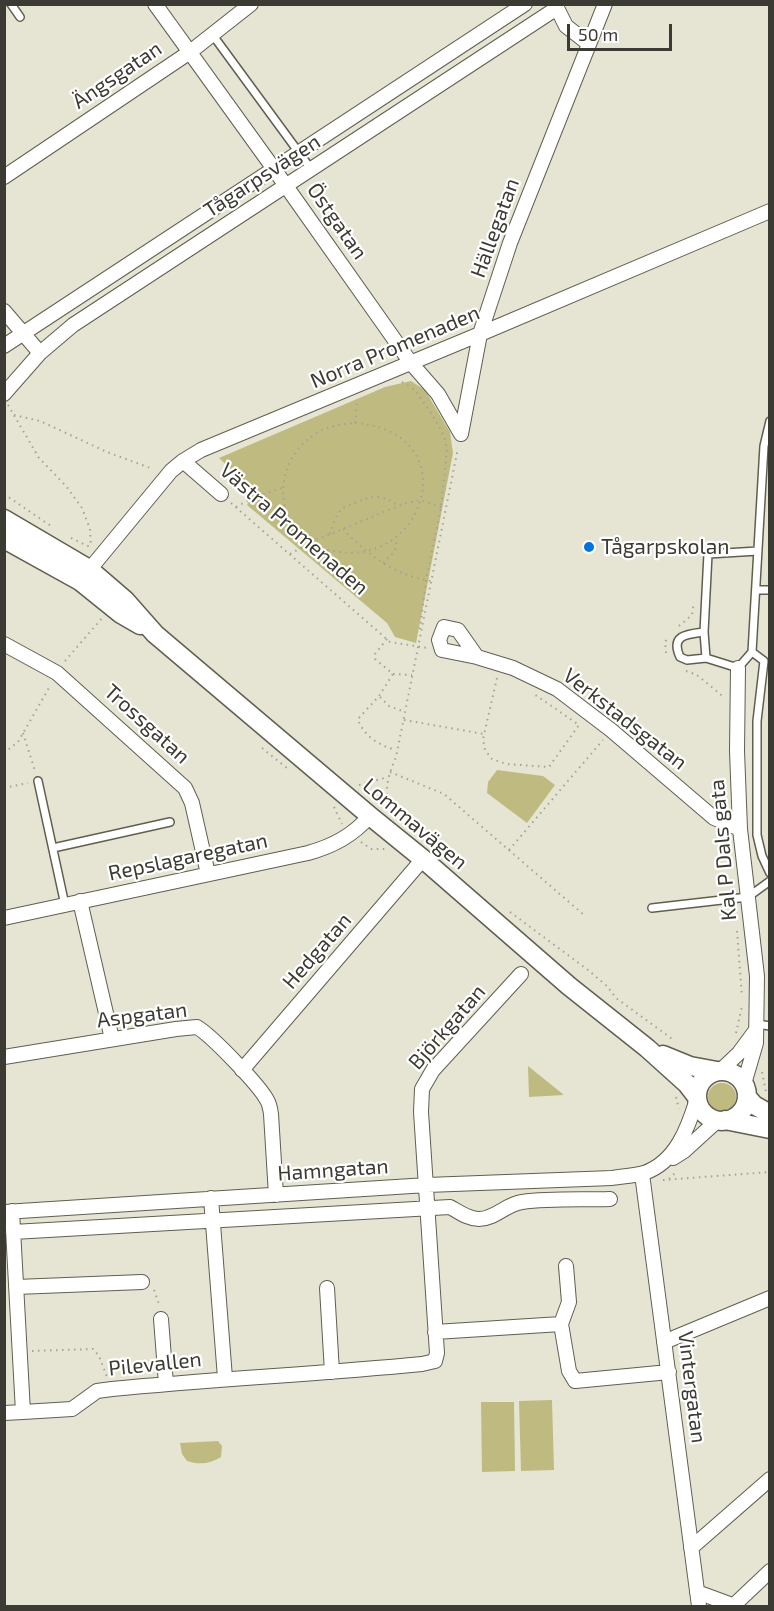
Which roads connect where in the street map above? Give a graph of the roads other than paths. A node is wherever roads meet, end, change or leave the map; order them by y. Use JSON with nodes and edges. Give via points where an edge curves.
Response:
{"nodes":[{"id":1,"x":11,"y":4,"type":"edge"},
{"id":2,"x":155,"y":4,"type":"edge"},
{"id":3,"x":251,"y":4,"type":"edge"},
{"id":4,"x":525,"y":4,"type":"edge"},
{"id":5,"x":605,"y":4,"type":"edge"},
{"id":6,"x":556,"y":6,"type":"edge"},
{"id":7,"x":20,"y":17,"type":"dead end"},
{"id":8,"x":212,"y":34,"type":"junction"},
{"id":9,"x":589,"y":44,"type":"junction"},
{"id":10,"x":190,"y":52,"type":"junction"},
{"id":11,"x":299,"y":152,"type":"junction"},
{"id":12,"x":274,"y":169,"type":"junction"},
{"id":13,"x":311,"y":169,"type":"junction"},
{"id":14,"x":4,"y":177,"type":"edge"},
{"id":15,"x":286,"y":185,"type":"junction"},
{"id":16,"x":770,"y":211,"type":"edge"},
{"id":17,"x":4,"y":310,"type":"edge"},
{"id":18,"x":22,"y":333,"type":"junction"},
{"id":19,"x":480,"y":334,"type":"junction"},
{"id":20,"x":4,"y":346,"type":"edge"},
{"id":21,"x":40,"y":353,"type":"junction"},
{"id":22,"x":411,"y":363,"type":"junction"},
{"id":23,"x":4,"y":396,"type":"edge"},
{"id":24,"x":770,"y":421,"type":"edge"},
{"id":25,"x":460,"y":434,"type":"joint"},
{"id":26,"x":183,"y":460,"type":"junction"},
{"id":27,"x":221,"y":494,"type":"road end"},
{"id":28,"x":4,"y":519,"type":"edge"},
{"id":29,"x":4,"y":539,"type":"edge"},
{"id":30,"x":758,"y":551,"type":"junction"},
{"id":31,"x":85,"y":575,"type":"junction"},
{"id":32,"x":756,"y":590,"type":"junction"},
{"id":33,"x":770,"y":590,"type":"edge"},
{"id":34,"x":704,"y":632,"type":"junction"},
{"id":35,"x":4,"y":644,"type":"edge"},
{"id":36,"x":752,"y":652,"type":"junction"},
{"id":37,"x":477,"y":657,"type":"junction"},
{"id":38,"x":706,"y":658,"type":"junction"},
{"id":39,"x":738,"y":668,"type":"junction"},
{"id":40,"x":38,"y":781,"type":"road end"},
{"id":41,"x":370,"y":816,"type":"junction"},
{"id":42,"x":170,"y":822,"type":"dead end"},
{"id":43,"x":740,"y":829,"type":"junction"},
{"id":44,"x":53,"y":848,"type":"junction"},
{"id":45,"x":423,"y":859,"type":"junction"},
{"id":46,"x":770,"y":873,"type":"edge"},
{"id":47,"x":208,"y":874,"type":"junction"},
{"id":48,"x":770,"y":882,"type":"edge"},
{"id":49,"x":748,"y":897,"type":"junction"},
{"id":50,"x":80,"y":902,"type":"junction"},
{"id":51,"x":65,"y":905,"type":"junction"},
{"id":52,"x":652,"y":908,"type":"dead end"},
{"id":53,"x":4,"y":918,"type":"edge"},
{"id":54,"x":521,"y":974,"type":"dead end"},
{"id":55,"x":761,"y":1026,"type":"edge"},
{"id":56,"x":112,"y":1039,"type":"junction"},
{"id":57,"x":647,"y":1048,"type":"junction"},
{"id":58,"x":4,"y":1057,"type":"edge"},
{"id":59,"x":242,"y":1070,"type":"junction"},
{"id":60,"x":718,"y":1071,"type":"junction"},
{"id":61,"x":746,"y":1090,"type":"junction"},
{"id":62,"x":697,"y":1098,"type":"junction"},
{"id":63,"x":770,"y":1114,"type":"edge"},
{"id":64,"x":721,"y":1120,"type":"junction"},
{"id":65,"x":770,"y":1129,"type":"edge"},
{"id":66,"x":661,"y":1164,"type":"junction"},
{"id":67,"x":642,"y":1174,"type":"junction"},
{"id":68,"x":427,"y":1185,"type":"junction"},
{"id":69,"x":276,"y":1195,"type":"junction"},
{"id":70,"x":211,"y":1198,"type":"junction"},
{"id":71,"x":610,"y":1199,"type":"dead end"},
{"id":72,"x":429,"y":1209,"type":"junction"},
{"id":73,"x":8,"y":1211,"type":"edge"},
{"id":74,"x":213,"y":1221,"type":"junction"},
{"id":75,"x":13,"y":1232,"type":"junction"},
{"id":76,"x":566,"y":1266,"type":"dead end"},
{"id":77,"x":142,"y":1282,"type":"road end"},
{"id":78,"x":327,"y":1288,"type":"dead end"},
{"id":79,"x":13,"y":1295,"type":"edge"},
{"id":80,"x":770,"y":1298,"type":"edge"},
{"id":81,"x":161,"y":1319,"type":"road end"},
{"id":82,"x":561,"y":1324,"type":"junction"},
{"id":83,"x":435,"y":1332,"type":"junction"},
{"id":84,"x":664,"y":1342,"type":"junction"},
{"id":85,"x":332,"y":1372,"type":"junction"},
{"id":86,"x":669,"y":1372,"type":"junction"},
{"id":87,"x":225,"y":1378,"type":"junction"},
{"id":88,"x":166,"y":1384,"type":"junction"},
{"id":89,"x":23,"y":1412,"type":"junction"},
{"id":90,"x":4,"y":1413,"type":"edge"},
{"id":91,"x":770,"y":1479,"type":"edge"},
{"id":92,"x":691,"y":1548,"type":"junction"},
{"id":93,"x":770,"y":1571,"type":"edge"},
{"id":94,"x":698,"y":1599,"type":"edge"},
{"id":95,"x":734,"y":1606,"type":"edge"}],
"edges":[{"from":1,"to":7,"type":"lane"},
{"from":2,"to":10,"type":"street","name":"Östgatan"},
{"from":3,"to":8,"type":"street","name":"Ängsgatan"},
{"from":4,"to":11,"type":"street","name":"Tågarpsvägen"},
{"from":5,"to":9,"type":"street","name":"Hällegatan"},
{"from":6,"to":9,"type":"street","via":[[566,26]]},
{"from":6,"to":13,"type":"street","name":"Tågarpsvägen"},
{"from":8,"to":10,"type":"street","name":"Ängsgatan"},
{"from":8,"to":11,"type":"lane"},
{"from":9,"to":19,"type":"street","name":"Hällegatan","via":[[510,243]]},
{"from":10,"to":12,"type":"street","name":"Östgatan"},
{"from":10,"to":14,"type":"street","name":"Ängsgatan"},
{"from":11,"to":12,"type":"street","name":"Tågarpsvägen"},
{"from":11,"to":13,"type":"lane"},
{"from":12,"to":15,"type":"street","name":"Östgatan"},
{"from":12,"to":18,"type":"street","name":"Tågarpsvägen"},
{"from":13,"to":15,"type":"street","name":"Tågarpsvägen"},
{"from":15,"to":21,"type":"street","name":"Tågarpsvägen","via":[[73,325]]},
{"from":15,"to":22,"type":"street","name":"Östgatan"},
{"from":16,"to":19,"type":"street","name":"Norra Promenaden"},
{"from":17,"to":18,"type":"street"},
{"from":18,"to":20,"type":"street","name":"Tågarpsvägen"},
{"from":18,"to":21,"type":"street"},
{"from":19,"to":22,"type":"street","name":"Norra Promenaden"},
{"from":19,"to":25,"type":"street","name":"Hällegatan"},
{"from":21,"to":23,"type":"street","name":"Tågarpsvägen"},
{"from":22,"to":25,"type":"street","name":"Östgatan","via":[[438,394]]},
{"from":22,"to":26,"type":"street","name":"Norra Promenaden"},
{"from":24,"to":30,"type":"lane","via":[[764,446]]},
{"from":26,"to":27,"type":"street","name":"Västra Promenaden"},
{"from":26,"to":31,"type":"street","name":"Norra Promenaden"},
{"from":28,"to":31,"type":"street","name":"Lommavägen"},
{"from":29,"to":31,"type":"street","name":"Lommavägen"},
{"from":30,"to":32,"type":"lane"},
{"from":30,"to":34,"type":"lane","via":[[708,554]]},
{"from":31,"to":41,"type":"street","name":"Lommavägen","via":[[121,614],[154,633]]},
{"from":32,"to":33,"type":"lane"},
{"from":32,"to":36,"type":"lane"},
{"from":34,"to":38,"type":"lane"},
{"from":34,"to":38,"type":"lane","via":[[688,634],[677,642],[677,647],[680,657],[687,660]]},
{"from":35,"to":47,"type":"street","name":"Trossgatan","via":[[57,673],[185,788]]},
{"from":36,"to":39,"type":"lane"},
{"from":36,"to":46,"type":"lane","via":[[764,661],[757,721],[757,835]]},
{"from":37,"to":37,"type":"street","name":"Verkstadsgatan","via":[[458,630],[444,627],[439,640],[442,650]]},
{"from":37,"to":43,"type":"street","name":"Verkstadsgatan","via":[[557,689],[612,730],[714,818]]},
{"from":38,"to":39,"type":"lane"},
{"from":39,"to":43,"type":"street","name":"Kal P Dals gata"},
{"from":40,"to":44,"type":"lane"},
{"from":41,"to":45,"type":"street","name":"Lommavägen"},
{"from":41,"to":47,"type":"street","name":"Repslagaregatan","via":[[345,839],[326,848]]},
{"from":42,"to":44,"type":"lane"},
{"from":43,"to":49,"type":"street","name":"Kal P Dals gata"},
{"from":44,"to":51,"type":"lane"},
{"from":45,"to":57,"type":"street","name":"Lommavägen"},
{"from":45,"to":59,"type":"street","name":"Hedgatan"},
{"from":47,"to":50,"type":"street","name":"Repslagaregatan"},
{"from":48,"to":49,"type":"lane"},
{"from":49,"to":52,"type":"lane"},
{"from":49,"to":55,"type":"street","name":"Kal P Dals gata"},
{"from":50,"to":51,"type":"street","name":"Repslagaregatan"},
{"from":50,"to":56,"type":"street"},
{"from":51,"to":53,"type":"street","name":"Repslagaregatan"},
{"from":54,"to":68,"type":"street","name":"Björkgatan","via":[[426,1079],[421,1112]]},
{"from":55,"to":60,"type":"street"},
{"from":55,"to":61,"type":"street","name":"Kal P Dals gata"},
{"from":56,"to":58,"type":"street","name":"Aspgatan"},
{"from":56,"to":59,"type":"street","name":"Aspgatan","via":[[197,1027]]},
{"from":57,"to":60,"type":"street","name":"Lommavägen","via":[[690,1066]]},
{"from":57,"to":62,"type":"street","name":"Lommavägen"},
{"from":59,"to":69,"type":"street","name":"Aspgatan","via":[[269,1102]]},
{"from":60,"to":61,"type":"street","name":"Lommavägen","via":[[733,1073]]},
{"from":60,"to":62,"type":"street","via":[[701,1083]]},
{"from":61,"to":63,"type":"street","name":"Lommavägen","via":[[761,1110]]},
{"from":61,"to":64,"type":"street","via":[[740,1113]]},
{"from":62,"to":64,"type":"street","name":"Lommavägen","via":[[703,1112]]},
{"from":62,"to":66,"type":"street","name":"Hamngatan","via":[[689,1128]]},
{"from":64,"to":65,"type":"street"},
{"from":64,"to":66,"type":"street","name":"Hamngatan","via":[[684,1151]]},
{"from":66,"to":67,"type":"street","name":"Hamngatan"},
{"from":67,"to":68,"type":"street","name":"Hamngatan"},
{"from":67,"to":84,"type":"street","name":"Vintergatan"},
{"from":68,"to":69,"type":"street","name":"Hamngatan"},
{"from":68,"to":72,"type":"street","name":"Pilevallen"},
{"from":69,"to":70,"type":"street","name":"Hamngatan"},
{"from":70,"to":73,"type":"street","name":"Hamngatan"},
{"from":70,"to":74,"type":"street","name":"Pilevallen"},
{"from":71,"to":72,"type":"street","via":[[521,1202],[480,1219],[468,1218],[450,1207]]},
{"from":72,"to":74,"type":"street"},
{"from":72,"to":83,"type":"street","name":"Pilevallen"},
{"from":73,"to":75,"type":"street"},
{"from":74,"to":75,"type":"street"},
{"from":74,"to":87,"type":"street","name":"Pilevallen"},
{"from":75,"to":79,"type":"street"},
{"from":76,"to":82,"type":"street","via":[[569,1302]]},
{"from":77,"to":79,"type":"street"},
{"from":78,"to":85,"type":"street"},
{"from":79,"to":89,"type":"street"},
{"from":80,"to":84,"type":"street"},
{"from":81,"to":88,"type":"street"},
{"from":82,"to":83,"type":"street"},
{"from":82,"to":86,"type":"street","via":[[569,1371],[575,1381]]},
{"from":83,"to":85,"type":"street","name":"Pilevallen","via":[[435,1361]]},
{"from":84,"to":86,"type":"street","name":"Vintergatan"},
{"from":85,"to":87,"type":"street","name":"Pilevallen"},
{"from":86,"to":92,"type":"street","name":"Vintergatan"},
{"from":87,"to":88,"type":"street","name":"Pilevallen"},
{"from":88,"to":89,"type":"street","name":"Pilevallen","via":[[97,1391],[72,1409]]},
{"from":89,"to":90,"type":"street","name":"Pilevallen"},
{"from":91,"to":92,"type":"street"},
{"from":92,"to":94,"type":"street","name":"Vintergatan"},
{"from":93,"to":95,"type":"street"},
{"from":94,"to":95,"type":"street"}]}
